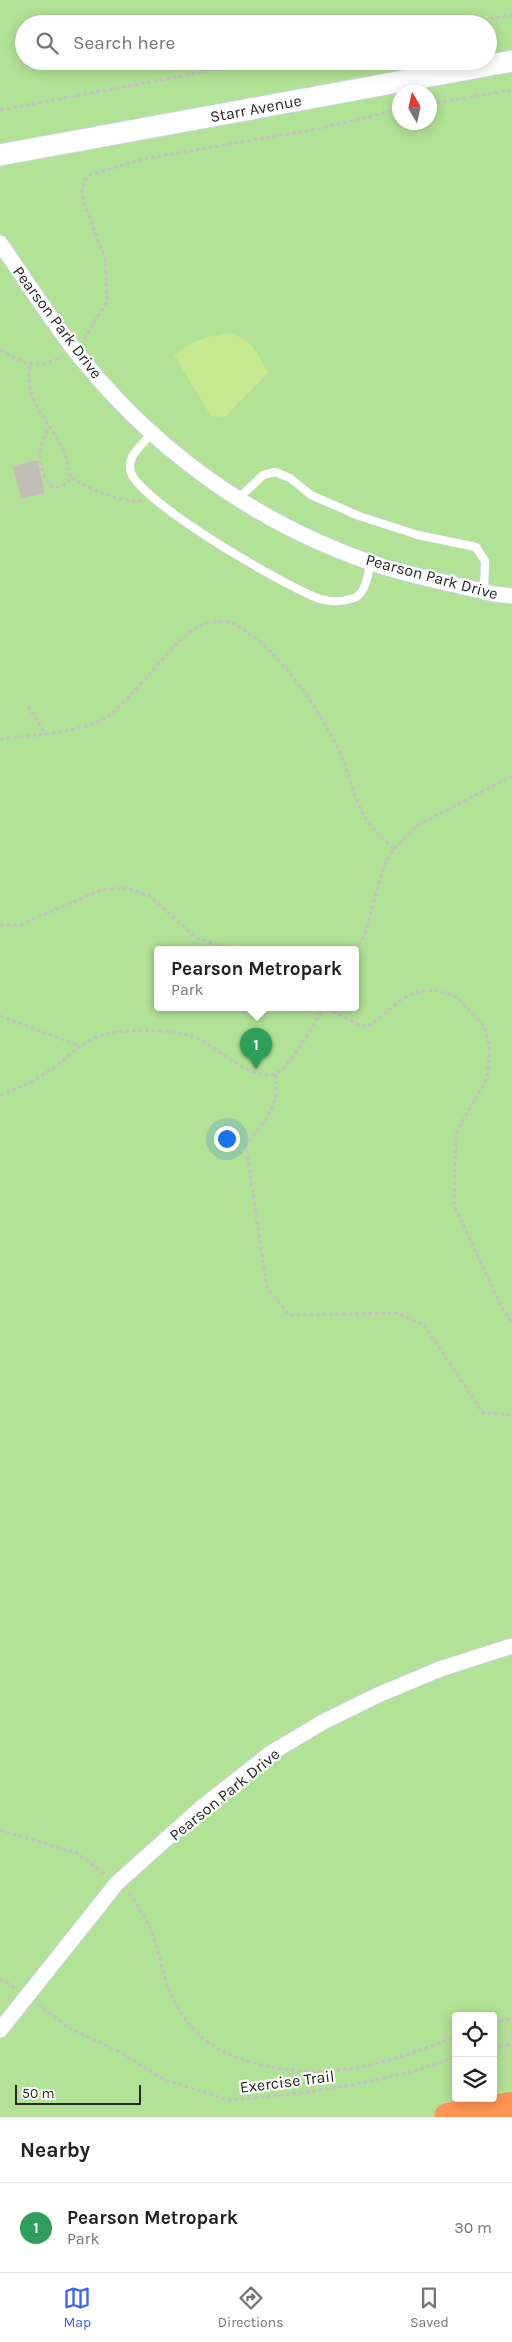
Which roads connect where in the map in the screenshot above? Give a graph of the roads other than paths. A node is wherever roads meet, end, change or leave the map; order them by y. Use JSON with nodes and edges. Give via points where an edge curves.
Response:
{"nodes":[{"id":1,"x":512,"y":60,"type":"edge"},
{"id":2,"x":497,"y":63,"type":"edge"},
{"id":3,"x":458,"y":70,"type":"edge"},
{"id":4,"x":0,"y":155,"type":"edge"},
{"id":5,"x":0,"y":243,"type":"edge"},
{"id":6,"x":151,"y":434,"type":"junction"},
{"id":7,"x":238,"y":499,"type":"junction"},
{"id":8,"x":371,"y":562,"type":"junction"},
{"id":9,"x":484,"y":592,"type":"junction"},
{"id":10,"x":512,"y":596,"type":"edge"},
{"id":11,"x":512,"y":1646,"type":"edge"},
{"id":12,"x":0,"y":2030,"type":"edge"},
{"id":13,"x":512,"y":2106,"type":"edge"},
{"id":14,"x":452,"y":2117,"type":"edge"}],
"edges":[{"from":1,"to":2,"type":"street","name":"Starr Avenue"},
{"from":3,"to":4,"type":"street","name":"Starr Avenue"},
{"from":5,"to":6,"type":"street","name":"Pearson Park Drive","via":[[74,348]]},
{"from":6,"to":7,"type":"street","name":"Pearson Park Drive"},
{"from":6,"to":8,"type":"lane","via":[[133,454],[129,468],[140,487],[173,514],[255,566],[320,599],[339,602],[360,594]]},
{"from":7,"to":8,"type":"street","name":"Pearson Park Drive","via":[[297,533]]},
{"from":7,"to":9,"type":"lane","via":[[263,474],[274,472],[290,478],[311,495],[359,516],[418,535],[476,547],[485,560]]},
{"from":8,"to":9,"type":"street","name":"Pearson Park Drive"},
{"from":9,"to":10,"type":"street","name":"Pearson Park Drive"},
{"from":11,"to":12,"type":"street","name":"Pearson Park Drive","via":[[440,1668],[378,1695],[271,1753],[201,1808],[117,1883]]},
{"from":13,"to":14,"type":"highway"}]}
